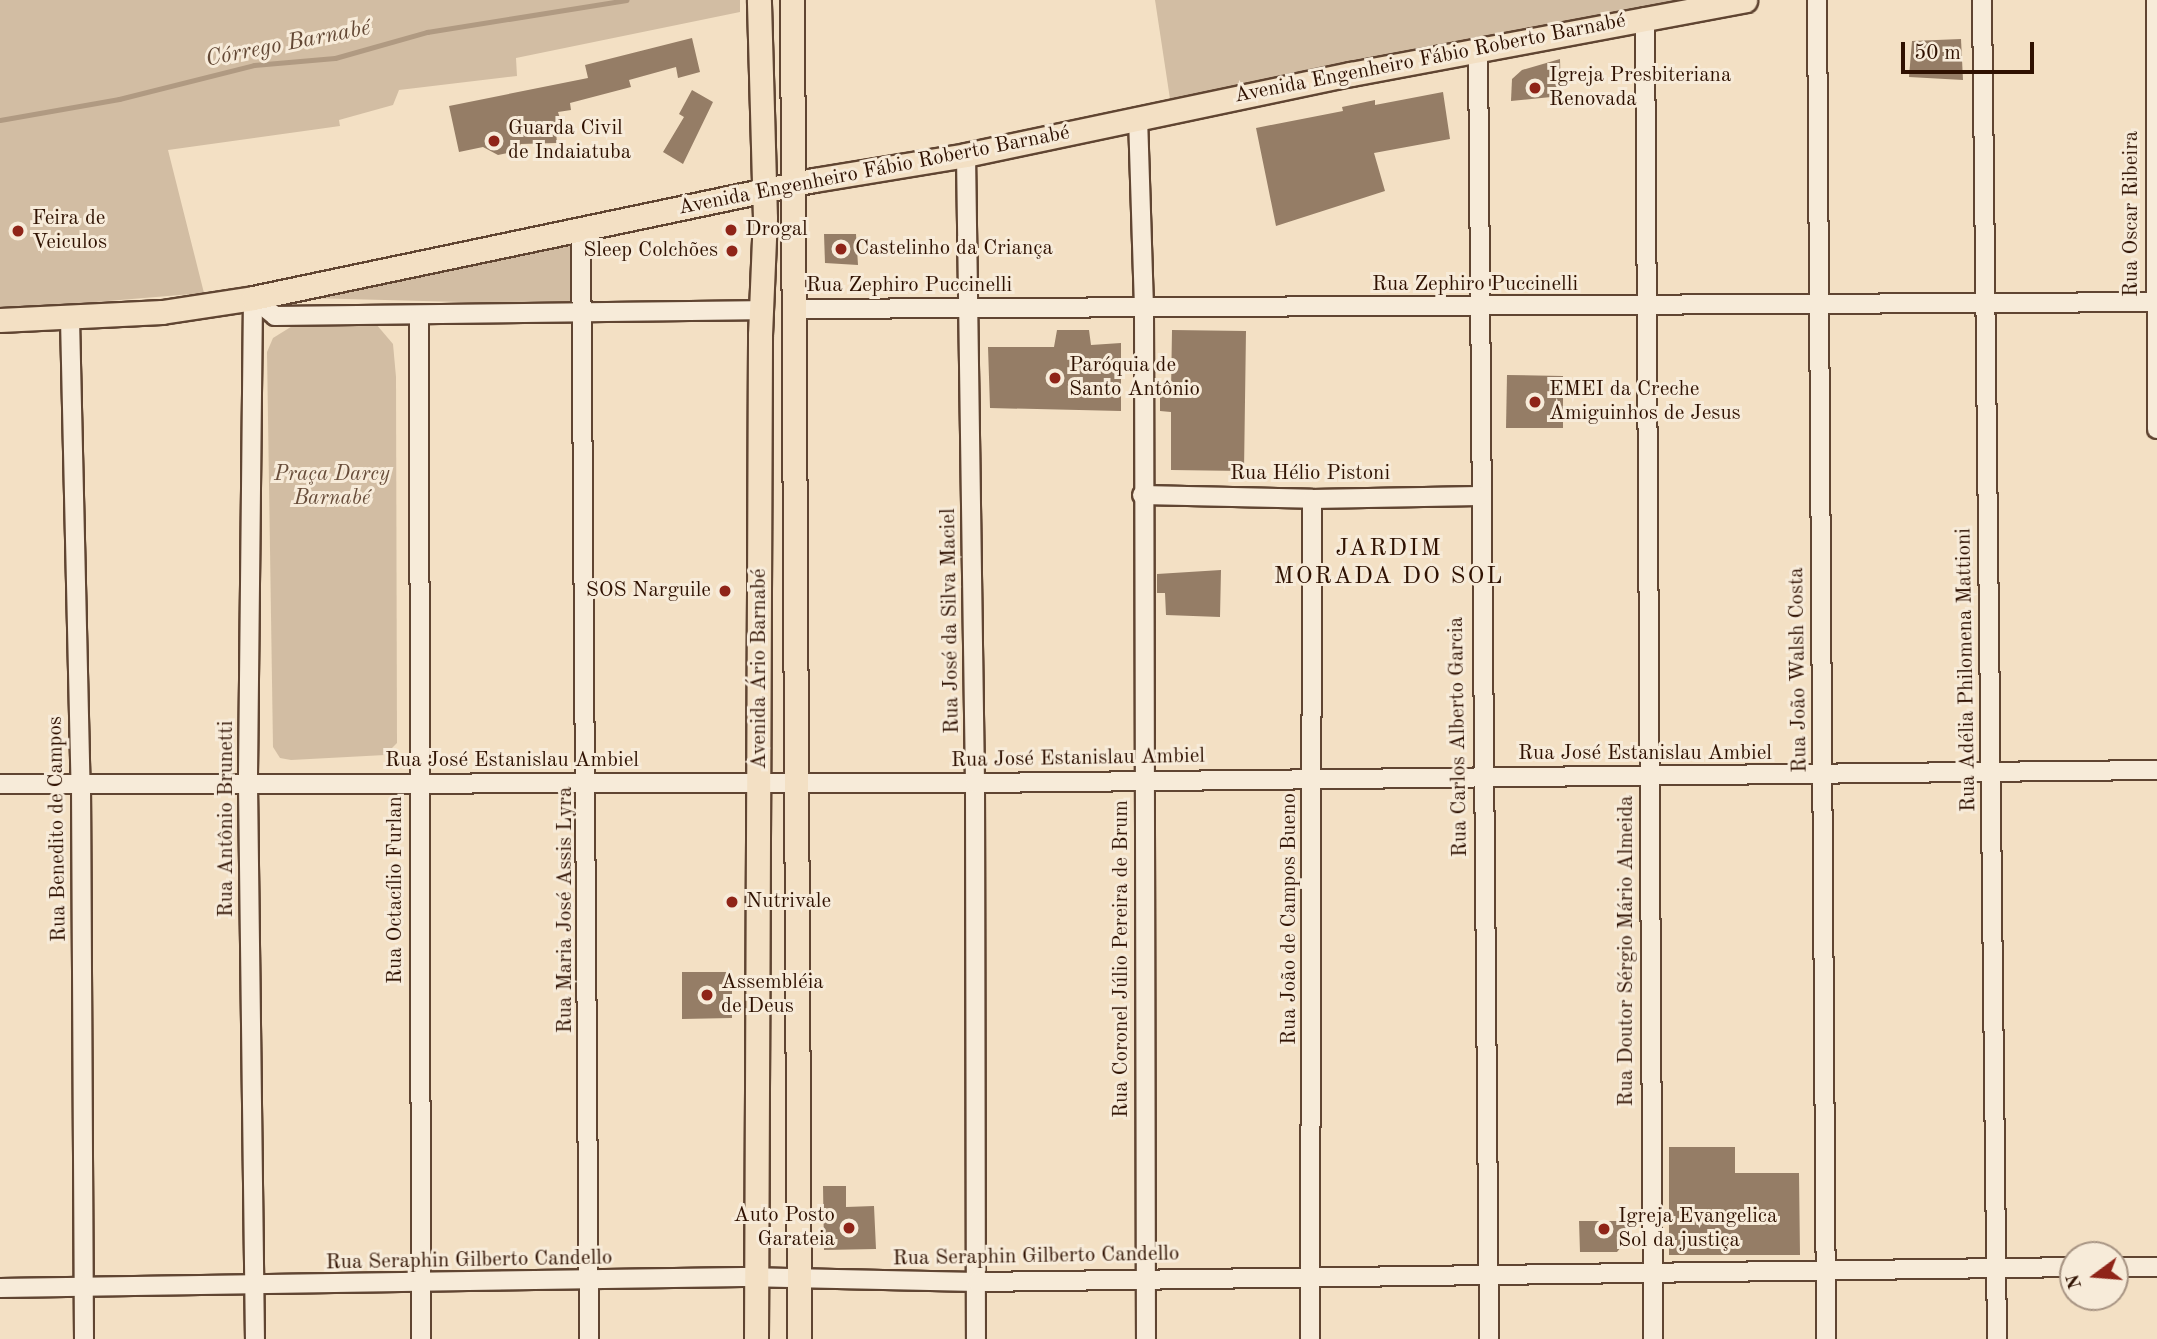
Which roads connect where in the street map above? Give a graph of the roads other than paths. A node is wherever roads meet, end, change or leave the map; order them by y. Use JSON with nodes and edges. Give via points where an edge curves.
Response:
{"nodes":[{"id":1,"x":759,"y":0,"type":"edge"},
{"id":2,"x":792,"y":0,"type":"edge"},
{"id":3,"x":1745,"y":0,"type":"edge"},
{"id":4,"x":1817,"y":0,"type":"edge"},
{"id":5,"x":1982,"y":0,"type":"edge"},
{"id":6,"x":2156,"y":0,"type":"edge"},
{"id":7,"x":1645,"y":17,"type":"junction"},
{"id":8,"x":1478,"y":50,"type":"junction"},
{"id":9,"x":1138,"y":117,"type":"junction"},
{"id":10,"x":966,"y":155,"type":"junction"},
{"id":11,"x":794,"y":185,"type":"junction"},
{"id":12,"x":764,"y":193,"type":"junction"},
{"id":13,"x":581,"y":230,"type":"junction"},
{"id":14,"x":253,"y":298,"type":"junction"},
{"id":15,"x":1983,"y":302,"type":"junction"},
{"id":16,"x":2156,"y":302,"type":"edge"},
{"id":17,"x":1819,"y":305,"type":"junction"},
{"id":18,"x":1648,"y":307,"type":"junction"},
{"id":19,"x":794,"y":309,"type":"junction"},
{"id":20,"x":970,"y":309,"type":"junction"},
{"id":21,"x":1144,"y":309,"type":"junction"},
{"id":22,"x":1480,"y":309,"type":"junction"},
{"id":23,"x":761,"y":310,"type":"junction"},
{"id":24,"x":578,"y":313,"type":"junction"},
{"id":25,"x":419,"y":315,"type":"junction"},
{"id":26,"x":70,"y":319,"type":"junction"},
{"id":27,"x":0,"y":320,"type":"edge"},
{"id":28,"x":2157,"y":429,"type":"edge"},
{"id":29,"x":1142,"y":495,"type":"junction"},
{"id":30,"x":1479,"y":496,"type":"junction"},
{"id":31,"x":1312,"y":499,"type":"junction"},
{"id":32,"x":2157,"y":770,"type":"edge"},
{"id":33,"x":1992,"y":772,"type":"junction"},
{"id":34,"x":1648,"y":776,"type":"junction"},
{"id":35,"x":1482,"y":777,"type":"junction"},
{"id":36,"x":1823,"y":777,"type":"junction"},
{"id":37,"x":1314,"y":779,"type":"junction"},
{"id":38,"x":799,"y":781,"type":"junction"},
{"id":39,"x":1143,"y":781,"type":"junction"},
{"id":40,"x":761,"y":782,"type":"junction"},
{"id":41,"x":975,"y":783,"type":"junction"},
{"id":42,"x":419,"y":784,"type":"junction"},
{"id":43,"x":589,"y":784,"type":"junction"},
{"id":44,"x":0,"y":785,"type":"edge"},
{"id":45,"x":248,"y":785,"type":"junction"},
{"id":46,"x":81,"y":786,"type":"junction"},
{"id":47,"x":2129,"y":1267,"type":"edge"},
{"id":48,"x":2157,"y":1267,"type":"edge"},
{"id":49,"x":1997,"y":1268,"type":"junction"},
{"id":50,"x":2059,"y":1268,"type":"edge"},
{"id":51,"x":1826,"y":1271,"type":"junction"},
{"id":52,"x":1651,"y":1274,"type":"junction"},
{"id":53,"x":1489,"y":1275,"type":"junction"},
{"id":54,"x":1311,"y":1276,"type":"junction"},
{"id":55,"x":756,"y":1278,"type":"junction"},
{"id":56,"x":798,"y":1279,"type":"junction"},
{"id":57,"x":1147,"y":1279,"type":"junction"},
{"id":58,"x":977,"y":1282,"type":"junction"},
{"id":59,"x":590,"y":1283,"type":"junction"},
{"id":60,"x":422,"y":1284,"type":"junction"},
{"id":61,"x":84,"y":1287,"type":"junction"},
{"id":62,"x":256,"y":1287,"type":"junction"},
{"id":63,"x":0,"y":1288,"type":"edge"},
{"id":64,"x":84,"y":1339,"type":"edge"},
{"id":65,"x":255,"y":1339,"type":"edge"},
{"id":66,"x":421,"y":1339,"type":"edge"},
{"id":67,"x":589,"y":1339,"type":"edge"},
{"id":68,"x":756,"y":1339,"type":"edge"},
{"id":69,"x":799,"y":1339,"type":"edge"},
{"id":70,"x":976,"y":1339,"type":"edge"},
{"id":71,"x":1146,"y":1339,"type":"edge"},
{"id":72,"x":1310,"y":1339,"type":"edge"},
{"id":73,"x":1489,"y":1339,"type":"edge"},
{"id":74,"x":1653,"y":1339,"type":"edge"},
{"id":75,"x":1826,"y":1339,"type":"edge"},
{"id":76,"x":1997,"y":1339,"type":"edge"}],
"edges":[{"from":1,"to":12,"type":"main road","name":"Avenida Ário Barnabé"},
{"from":2,"to":11,"type":"main road","name":"Avenida Ário Barnabé"},
{"from":3,"to":7,"type":"main road","name":"Avenida Engenheiro Fábio Roberto Barnabé"},
{"from":4,"to":17,"type":"street","name":"Rua João Walsh Costa"},
{"from":5,"to":15,"type":"street","name":"Rua Adélia Philomena Mattioni"},
{"from":6,"to":16,"type":"street","name":"Rua Oscar Ribeira"},
{"from":7,"to":8,"type":"main road","name":"Avenida Engenheiro Fábio Roberto Barnabé"},
{"from":7,"to":18,"type":"street","name":"Rua Doutor Sérgio Mário Almeida"},
{"from":8,"to":9,"type":"main road","name":"Avenida Engenheiro Fábio Roberto Barnabé"},
{"from":8,"to":22,"type":"street","name":"Rua Carlos Alberto Garcia"},
{"from":9,"to":10,"type":"main road","name":"Avenida Engenheiro Fábio Roberto Barnabé"},
{"from":9,"to":21,"type":"street","name":"Rua Coronel Júlio Pereira de Brum"},
{"from":10,"to":11,"type":"main road","name":"Avenida Engenheiro Fábio Roberto Barnabé"},
{"from":10,"to":20,"type":"street","name":"Rua José da Silva Maciel"},
{"from":11,"to":12,"type":"main road","name":"Avenida Engenheiro Fábio Roberto Barnabé"},
{"from":11,"to":19,"type":"main road","name":"Avenida Ário Barnabé"},
{"from":12,"to":13,"type":"main road","name":"Avenida Engenheiro Fábio Roberto Barnabé"},
{"from":12,"to":23,"type":"main road","name":"Avenida Ário Barnabé"},
{"from":13,"to":14,"type":"main road","name":"Avenida Engenheiro Fábio Roberto Barnabé"},
{"from":13,"to":24,"type":"street","name":"Rua Maria José Assis Lyra"},
{"from":14,"to":25,"type":"street","via":[[275,316]]},
{"from":14,"to":26,"type":"main road","name":"Avenida Engenheiro Fábio Roberto Barnabé","via":[[162,312]]},
{"from":14,"to":45,"type":"street","name":"Rua Antônio Brunetti"},
{"from":15,"to":16,"type":"street","name":"Rua Zephiro Puccinelli"},
{"from":15,"to":17,"type":"street","name":"Rua Zephiro Puccinelli"},
{"from":15,"to":33,"type":"street","name":"Rua Adélia Philomena Mattioni"},
{"from":16,"to":28,"type":"street","name":"Rua Oscar Ribeira"},
{"from":17,"to":18,"type":"street","name":"Rua Zephiro Puccinelli"},
{"from":17,"to":36,"type":"street","name":"Rua João Walsh Costa"},
{"from":18,"to":22,"type":"street","name":"Rua Zephiro Puccinelli"},
{"from":18,"to":34,"type":"street","name":"Rua Doutor Sérgio Mário Almeida"},
{"from":19,"to":20,"type":"street","name":"Rua Zephiro Puccinelli"},
{"from":19,"to":38,"type":"main road","name":"Avenida Ário Barnabé"},
{"from":20,"to":21,"type":"street","name":"Rua Zephiro Puccinelli"},
{"from":20,"to":41,"type":"street","name":"Rua José da Silva Maciel"},
{"from":21,"to":22,"type":"street","name":"Rua Zephiro Puccinelli"},
{"from":21,"to":29,"type":"street","name":"Rua Coronel Júlio Pereira de Brum"},
{"from":22,"to":30,"type":"street","name":"Rua Carlos Alberto Garcia"},
{"from":23,"to":24,"type":"street"},
{"from":23,"to":40,"type":"main road","name":"Avenida Ário Barnabé"},
{"from":24,"to":25,"type":"street"},
{"from":24,"to":43,"type":"street","name":"Rua Maria José Assis Lyra"},
{"from":25,"to":42,"type":"street","name":"Rua Octacílio Furlan"},
{"from":26,"to":27,"type":"main road","name":"Avenida Engenheiro Fábio Roberto Barnabé"},
{"from":26,"to":46,"type":"street","name":"Rua Benedito de Campos"},
{"from":29,"to":31,"type":"street","name":"Rua Hélio Pistoni"},
{"from":29,"to":39,"type":"street","name":"Rua Coronel Júlio Pereira de Brum"},
{"from":30,"to":31,"type":"street","name":"Rua Hélio Pistoni"},
{"from":30,"to":35,"type":"street","name":"Rua Carlos Alberto Garcia"},
{"from":31,"to":37,"type":"street","name":"Rua João de Campos Bueno"},
{"from":32,"to":33,"type":"street","name":"Rua José Estanislau Ambiel"},
{"from":33,"to":36,"type":"street","name":"Rua José Estanislau Ambiel"},
{"from":33,"to":49,"type":"street","name":"Rua Adélia Philomena Mattioni"},
{"from":34,"to":35,"type":"street","name":"Rua José Estanislau Ambiel"},
{"from":34,"to":36,"type":"street","name":"Rua José Estanislau Ambiel"},
{"from":34,"to":52,"type":"street","name":"Rua Doutor Sérgio Mário Almeida"},
{"from":35,"to":37,"type":"street","name":"Rua José Estanislau Ambiel"},
{"from":35,"to":53,"type":"street","name":"Rua Carlos Alberto Garcia"},
{"from":36,"to":51,"type":"street","name":"Rua João Walsh Costa"},
{"from":37,"to":39,"type":"street","name":"Rua José Estanislau Ambiel"},
{"from":37,"to":54,"type":"street","name":"Rua João de Campos Bueno"},
{"from":38,"to":40,"type":"street","name":"Rua José Estanislau Ambiel"},
{"from":38,"to":41,"type":"street","name":"Rua José Estanislau Ambiel"},
{"from":38,"to":56,"type":"main road","name":"Avenida Ário Barnabé"},
{"from":39,"to":41,"type":"street","name":"Rua José Estanislau Ambiel"},
{"from":39,"to":57,"type":"street","name":"Rua Coronel Júlio Pereira de Brum"},
{"from":40,"to":43,"type":"street","name":"Rua José Estanislau Ambiel"},
{"from":40,"to":55,"type":"main road","name":"Avenida Ário Barnabé"},
{"from":41,"to":58,"type":"street","name":"Rua José da Silva Maciel"},
{"from":42,"to":43,"type":"street","name":"Rua José Estanislau Ambiel"},
{"from":42,"to":45,"type":"street","name":"Rua José Estanislau Ambiel"},
{"from":42,"to":60,"type":"street","name":"Rua Octacílio Furlan"},
{"from":43,"to":59,"type":"street","name":"Rua Maria José Assis Lyra"},
{"from":44,"to":46,"type":"street","name":"Rua José Estanislau Ambiel"},
{"from":45,"to":46,"type":"street","name":"Rua José Estanislau Ambiel"},
{"from":45,"to":62,"type":"street","name":"Rua Antônio Brunetti"},
{"from":46,"to":61,"type":"street","name":"Rua Benedito de Campos"},
{"from":47,"to":48,"type":"street"},
{"from":49,"to":50,"type":"street","name":"Rua Seraphin Gilberto Candello"},
{"from":49,"to":51,"type":"street","name":"Rua Seraphin Gilberto Candello"},
{"from":49,"to":76,"type":"street","name":"Rua Adélia Philomena Mattioni"},
{"from":51,"to":52,"type":"street","name":"Rua Seraphin Gilberto Candello"},
{"from":51,"to":75,"type":"street","name":"Rua João Walsh Costa"},
{"from":52,"to":53,"type":"street","name":"Rua Seraphin Gilberto Candello"},
{"from":52,"to":74,"type":"street","name":"Rua Doutor Sérgio Mário Almeida"},
{"from":53,"to":54,"type":"street","name":"Rua Seraphin Gilberto Candello"},
{"from":53,"to":73,"type":"street","name":"Rua Carlos Alberto Garcia"},
{"from":54,"to":57,"type":"street","name":"Rua Seraphin Gilberto Candello"},
{"from":54,"to":72,"type":"street","name":"Rua João de Campos Bueno"},
{"from":55,"to":56,"type":"street","name":"Rua Seraphin Gilberto Candello"},
{"from":55,"to":59,"type":"street","name":"Rua Seraphin Gilberto Candello"},
{"from":55,"to":68,"type":"main road","name":"Avenida Ário Barnabé"},
{"from":56,"to":58,"type":"street","name":"Rua Seraphin Gilberto Candello"},
{"from":56,"to":69,"type":"main road","name":"Avenida Ário Barnabé"},
{"from":57,"to":58,"type":"street","name":"Rua Seraphin Gilberto Candello"},
{"from":57,"to":71,"type":"street","name":"Rua Coronel Júlio Pereira de Brum"},
{"from":58,"to":70,"type":"street","name":"Rua José da Silva Maciel"},
{"from":59,"to":60,"type":"street","name":"Rua Seraphin Gilberto Candello"},
{"from":59,"to":67,"type":"street","name":"Rua Maria José Assis Lyra"},
{"from":60,"to":62,"type":"street","name":"Rua Seraphin Gilberto Candello"},
{"from":60,"to":66,"type":"street","name":"Rua Octacílio Furlan"},
{"from":61,"to":62,"type":"street","name":"Rua Seraphin Gilberto Candello"},
{"from":61,"to":63,"type":"street","name":"Rua Seraphin Gilberto Candello"},
{"from":61,"to":64,"type":"street","name":"Rua Benedito de Campos"},
{"from":62,"to":65,"type":"street","name":"Rua Antônio Brunetti"}]}
